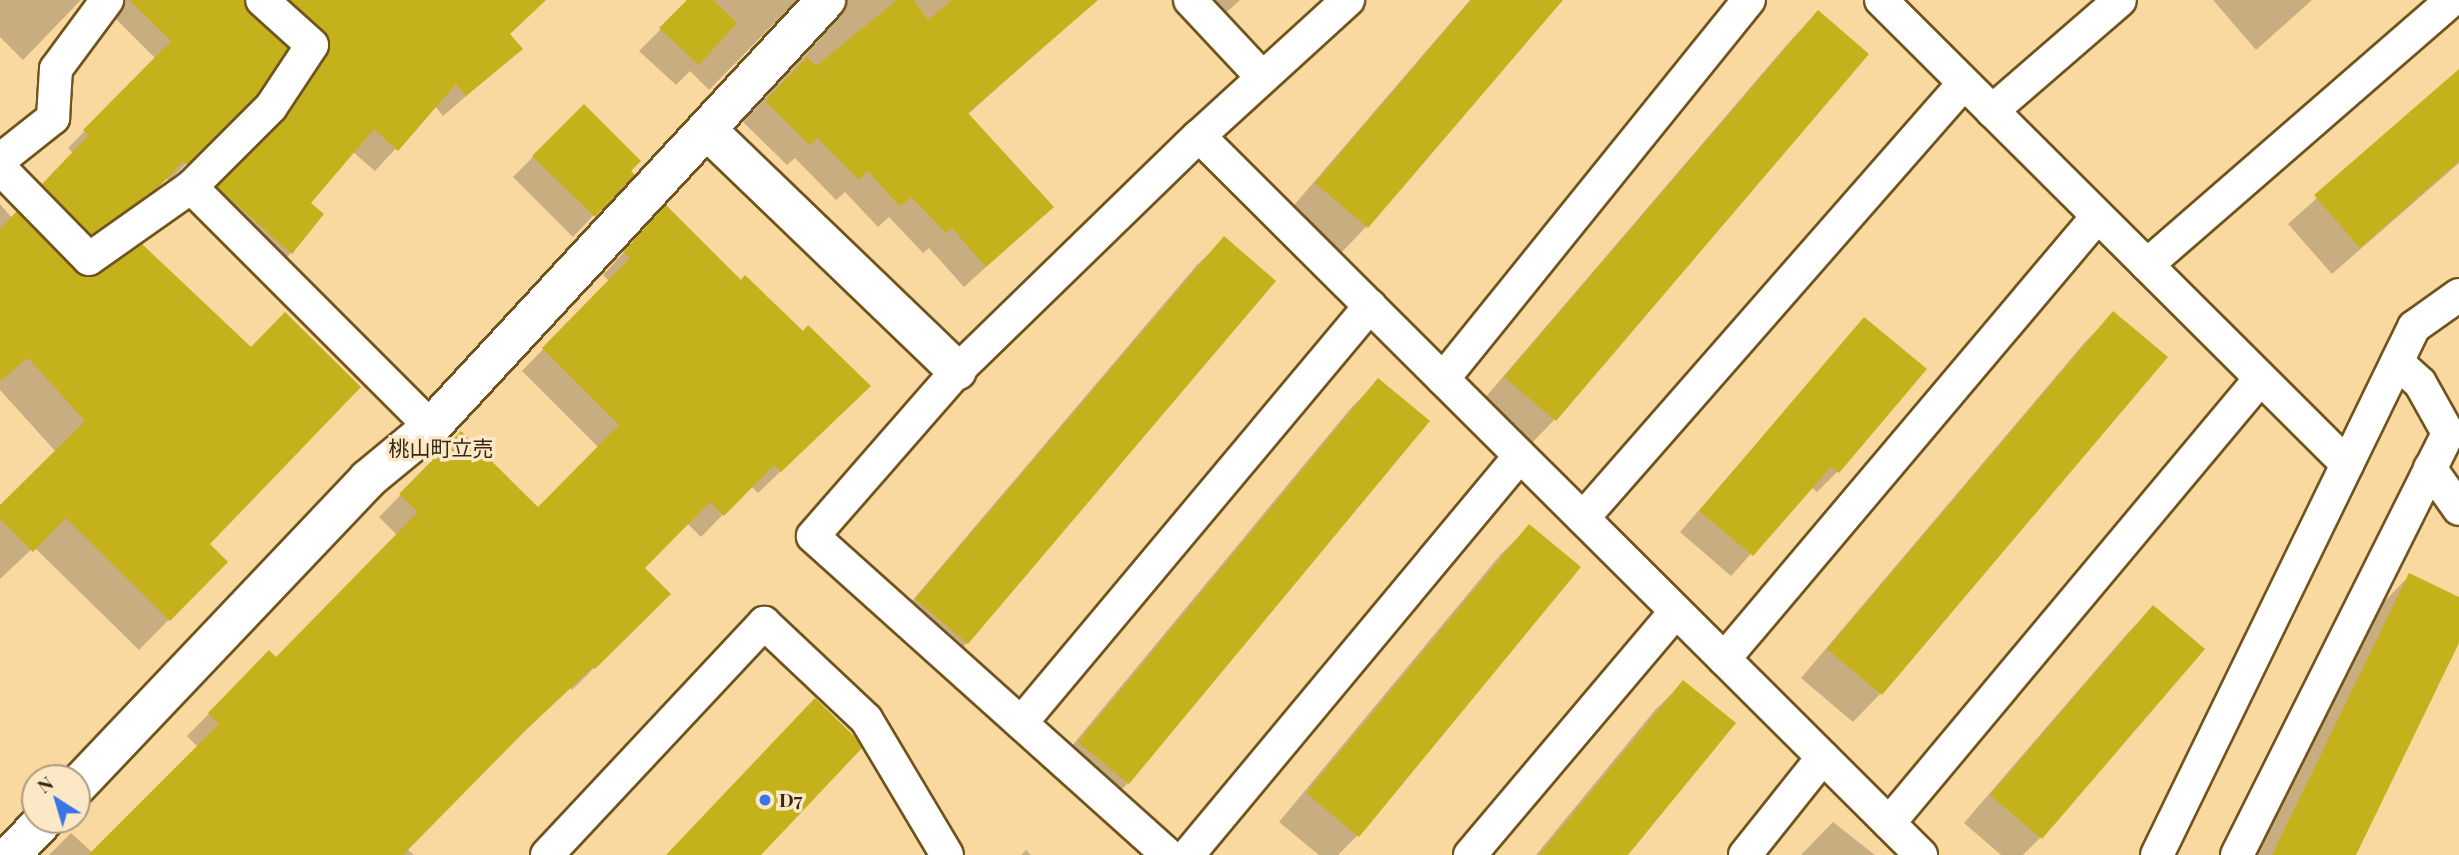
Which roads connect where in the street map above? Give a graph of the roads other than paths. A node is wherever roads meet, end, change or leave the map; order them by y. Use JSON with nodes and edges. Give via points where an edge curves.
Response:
{"nodes":[{"id":1,"x":107,"y":0,"type":"edge"},
{"id":2,"x":262,"y":0,"type":"edge"},
{"id":3,"x":826,"y":0,"type":"edge"},
{"id":4,"x":1190,"y":0,"type":"edge"},
{"id":5,"x":1348,"y":0,"type":"edge"},
{"id":6,"x":1749,"y":0,"type":"edge"},
{"id":7,"x":1881,"y":0,"type":"edge"},
{"id":8,"x":2120,"y":0,"type":"edge"},
{"id":9,"x":2452,"y":0,"type":"edge"},
{"id":10,"x":1262,"y":78,"type":"junction"},
{"id":11,"x":1964,"y":83,"type":"junction"},
{"id":12,"x":1992,"y":111,"type":"junction"},
{"id":13,"x":707,"y":130,"type":"junction"},
{"id":14,"x":1199,"y":136,"type":"junction"},
{"id":15,"x":0,"y":160,"type":"edge"},
{"id":16,"x":0,"y":168,"type":"edge"},
{"id":17,"x":191,"y":187,"type":"junction"},
{"id":18,"x":2097,"y":216,"type":"junction"},
{"id":19,"x":2147,"y":265,"type":"junction"},
{"id":20,"x":2459,"y":295,"type":"edge"},
{"id":21,"x":1370,"y":306,"type":"junction"},
{"id":22,"x":2397,"y":362,"type":"junction"},
{"id":23,"x":957,"y":371,"type":"junction"},
{"id":24,"x":1443,"y":379,"type":"junction"},
{"id":25,"x":2260,"y":379,"type":"junction"},
{"id":26,"x":431,"y":427,"type":"junction"},
{"id":27,"x":1520,"y":456,"type":"junction"},
{"id":28,"x":2347,"y":464,"type":"junction"},
{"id":29,"x":2430,"y":468,"type":"junction"},
{"id":30,"x":2459,"y":509,"type":"edge"},
{"id":31,"x":1583,"y":518,"type":"junction"},
{"id":32,"x":1676,"y":611,"type":"junction"},
{"id":33,"x":1724,"y":659,"type":"junction"},
{"id":34,"x":1021,"y":723,"type":"junction"},
{"id":35,"x":1823,"y":757,"type":"junction"},
{"id":36,"x":91,"y":771,"type":"edge"},
{"id":37,"x":1889,"y":823,"type":"junction"},
{"id":38,"x":31,"y":834,"type":"edge"},
{"id":39,"x":960,"y":851,"type":"edge"},
{"id":40,"x":11,"y":855,"type":"edge"},
{"id":41,"x":547,"y":855,"type":"edge"},
{"id":42,"x":1168,"y":855,"type":"edge"},
{"id":43,"x":1188,"y":855,"type":"edge"},
{"id":44,"x":1470,"y":855,"type":"edge"},
{"id":45,"x":1745,"y":855,"type":"edge"},
{"id":46,"x":1921,"y":855,"type":"edge"},
{"id":47,"x":2157,"y":855,"type":"edge"},
{"id":48,"x":2237,"y":855,"type":"edge"}],
"edges":[{"from":1,"to":15,"type":"lane","via":[[56,69],[53,118]]},
{"from":2,"to":17,"type":"lane","via":[[312,45],[271,107]]},
{"from":3,"to":13,"type":"street"},
{"from":4,"to":10,"type":"lane"},
{"from":5,"to":10,"type":"lane"},
{"from":6,"to":24,"type":"lane"},
{"from":7,"to":11,"type":"lane"},
{"from":8,"to":12,"type":"lane"},
{"from":9,"to":19,"type":"lane"},
{"from":10,"to":14,"type":"lane"},
{"from":11,"to":12,"type":"lane"},
{"from":11,"to":31,"type":"lane"},
{"from":12,"to":18,"type":"lane"},
{"from":13,"to":23,"type":"street"},
{"from":13,"to":26,"type":"street"},
{"from":14,"to":21,"type":"lane"},
{"from":14,"to":23,"type":"lane"},
{"from":16,"to":17,"type":"lane","via":[[89,259]]},
{"from":17,"to":26,"type":"lane"},
{"from":18,"to":19,"type":"lane"},
{"from":18,"to":33,"type":"lane"},
{"from":19,"to":25,"type":"lane"},
{"from":20,"to":22,"type":"lane","via":[[2413,327]]},
{"from":21,"to":24,"type":"lane"},
{"from":21,"to":34,"type":"lane"},
{"from":22,"to":28,"type":"lane"},
{"from":22,"to":29,"type":"lane","via":[[2420,383],[2448,433]]},
{"from":23,"to":34,"type":"lane","via":[[813,536]]},
{"from":24,"to":27,"type":"lane"},
{"from":25,"to":28,"type":"lane"},
{"from":25,"to":37,"type":"lane"},
{"from":26,"to":36,"type":"street","via":[[368,479]]},
{"from":27,"to":31,"type":"lane"},
{"from":27,"to":43,"type":"lane"},
{"from":28,"to":47,"type":"lane"},
{"from":29,"to":30,"type":"lane"},
{"from":29,"to":48,"type":"lane"},
{"from":31,"to":32,"type":"lane"},
{"from":32,"to":33,"type":"lane"},
{"from":32,"to":44,"type":"lane"},
{"from":33,"to":35,"type":"lane"},
{"from":34,"to":42,"type":"lane"},
{"from":35,"to":37,"type":"lane"},
{"from":35,"to":45,"type":"lane"},
{"from":37,"to":46,"type":"lane"},
{"from":38,"to":40,"type":"street"},
{"from":39,"to":41,"type":"lane","via":[[866,719],[764,622]]}]}
